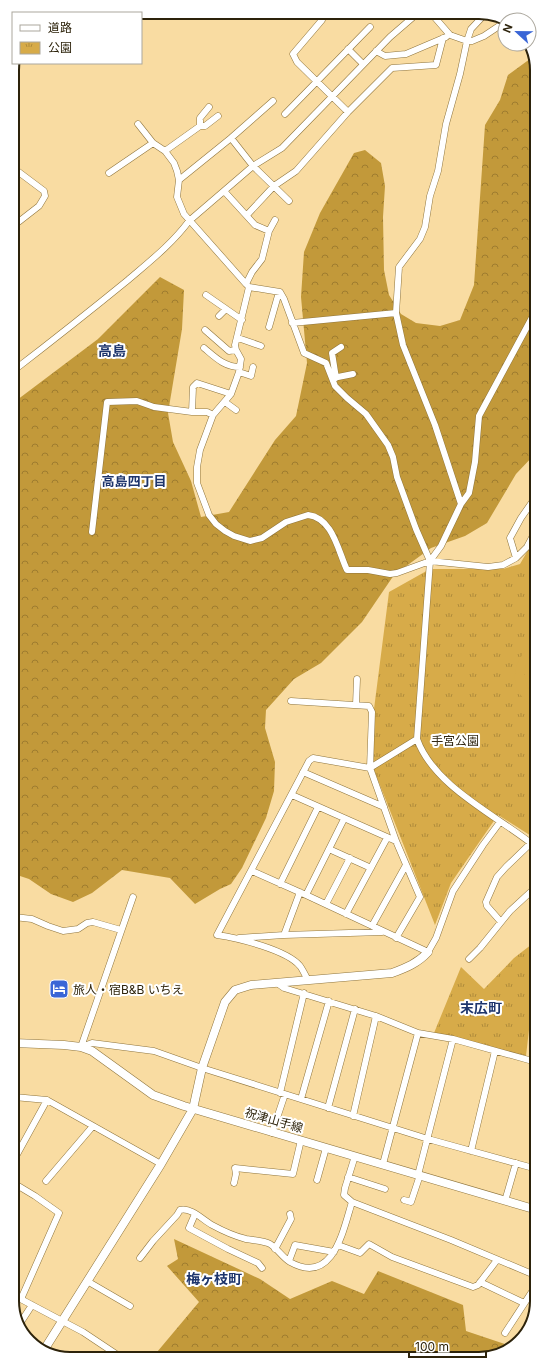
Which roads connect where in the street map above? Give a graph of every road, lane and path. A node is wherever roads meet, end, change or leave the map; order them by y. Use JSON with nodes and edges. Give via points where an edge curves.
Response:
{"nodes":[{"id":1,"x":322,"y":19,"type":"edge"},
{"id":2,"x":410,"y":19,"type":"edge"},
{"id":3,"x":436,"y":19,"type":"edge"},
{"id":4,"x":480,"y":19,"type":"edge"},
{"id":5,"x":370,"y":27,"type":"dead end"},
{"id":6,"x":497,"y":27,"type":"edge"},
{"id":7,"x":450,"y":35,"type":"junction"},
{"id":8,"x":443,"y":38,"type":"junction"},
{"id":9,"x":467,"y":41,"type":"junction"},
{"id":10,"x":348,"y":49,"type":"junction"},
{"id":11,"x":376,"y":51,"type":"junction"},
{"id":12,"x":363,"y":64,"type":"junction"},
{"id":13,"x":317,"y":81,"type":"junction"},
{"id":14,"x":332,"y":96,"type":"junction"},
{"id":15,"x":273,"y":101,"type":"dead end"},
{"id":16,"x":209,"y":107,"type":"dead end"},
{"id":17,"x":348,"y":112,"type":"junction"},
{"id":18,"x":285,"y":114,"type":"dead end"},
{"id":19,"x":218,"y":116,"type":"dead end"},
{"id":20,"x":138,"y":124,"type":"dead end"},
{"id":21,"x":200,"y":126,"type":"junction"},
{"id":22,"x":231,"y":138,"type":"junction"},
{"id":23,"x":153,"y":143,"type":"junction"},
{"id":24,"x":165,"y":152,"type":"junction"},
{"id":25,"x":253,"y":166,"type":"junction"},
{"id":26,"x":20,"y":173,"type":"edge"},
{"id":27,"x":109,"y":173,"type":"dead end"},
{"id":28,"x":179,"y":180,"type":"junction"},
{"id":29,"x":274,"y":186,"type":"junction"},
{"id":30,"x":224,"y":191,"type":"junction"},
{"id":31,"x":289,"y":201,"type":"dead end"},
{"id":32,"x":246,"y":215,"type":"junction"},
{"id":33,"x":275,"y":220,"type":"dead end"},
{"id":34,"x":19,"y":221,"type":"edge"},
{"id":35,"x":189,"y":221,"type":"junction"},
{"id":36,"x":269,"y":231,"type":"junction"},
{"id":37,"x":247,"y":286,"type":"junction"},
{"id":38,"x":279,"y":292,"type":"junction"},
{"id":39,"x":206,"y":295,"type":"dead end"},
{"id":40,"x":226,"y":309,"type":"junction"},
{"id":41,"x":396,"y":313,"type":"junction"},
{"id":42,"x":219,"y":316,"type":"dead end"},
{"id":43,"x":242,"y":320,"type":"junction"},
{"id":44,"x":530,"y":321,"type":"edge"},
{"id":45,"x":292,"y":323,"type":"junction"},
{"id":46,"x":269,"y":327,"type":"dead end"},
{"id":47,"x":205,"y":330,"type":"dead end"},
{"id":48,"x":238,"y":338,"type":"junction"},
{"id":49,"x":261,"y":346,"type":"dead end"},
{"id":50,"x":341,"y":347,"type":"dead end"},
{"id":51,"x":204,"y":348,"type":"dead end"},
{"id":52,"x":236,"y":350,"type":"junction"},
{"id":53,"x":19,"y":366,"type":"edge"},
{"id":54,"x":253,"y":367,"type":"dead end"},
{"id":55,"x":239,"y":370,"type":"junction"},
{"id":56,"x":353,"y":374,"type":"dead end"},
{"id":57,"x":334,"y":378,"type":"junction"},
{"id":58,"x":231,"y":394,"type":"junction"},
{"id":59,"x":225,"y":402,"type":"junction"},
{"id":60,"x":236,"y":410,"type":"dead end"},
{"id":61,"x":192,"y":412,"type":"junction"},
{"id":62,"x":214,"y":415,"type":"junction"},
{"id":63,"x":461,"y":504,"type":"junction"},
{"id":64,"x":530,"y":505,"type":"edge"},
{"id":65,"x":92,"y":532,"type":"dead end"},
{"id":66,"x":530,"y":541,"type":"edge"},
{"id":67,"x":516,"y":558,"type":"junction"},
{"id":68,"x":430,"y":561,"type":"junction"},
{"id":69,"x":357,"y":679,"type":"dead end"},
{"id":70,"x":290,"y":701,"type":"dead end"},
{"id":71,"x":356,"y":705,"type":"junction"},
{"id":72,"x":417,"y":739,"type":"junction"},
{"id":73,"x":370,"y":768,"type":"junction"},
{"id":74,"x":303,"y":772,"type":"junction"},
{"id":75,"x":292,"y":796,"type":"junction"},
{"id":76,"x":318,"y":807,"type":"junction"},
{"id":77,"x":384,"y":807,"type":"junction"},
{"id":78,"x":344,"y":819,"type":"junction"},
{"id":79,"x":500,"y":822,"type":"junction"},
{"id":80,"x":387,"y":838,"type":"junction"},
{"id":81,"x":396,"y":841,"type":"junction"},
{"id":82,"x":530,"y":842,"type":"edge"},
{"id":83,"x":329,"y":848,"type":"junction"},
{"id":84,"x":530,"y":848,"type":"edge"},
{"id":85,"x":350,"y":858,"type":"junction"},
{"id":86,"x":406,"y":865,"type":"junction"},
{"id":87,"x":371,"y":868,"type":"junction"},
{"id":88,"x":252,"y":871,"type":"junction"},
{"id":89,"x":280,"y":884,"type":"junction"},
{"id":90,"x":530,"y":892,"type":"edge"},
{"id":91,"x":303,"y":894,"type":"junction"},
{"id":92,"x":133,"y":896,"type":"dead end"},
{"id":93,"x":326,"y":904,"type":"junction"},
{"id":94,"x":346,"y":914,"type":"junction"},
{"id":95,"x":19,"y":918,"type":"edge"},
{"id":96,"x":501,"y":922,"type":"junction"},
{"id":97,"x":372,"y":926,"type":"junction"},
{"id":98,"x":121,"y":930,"type":"junction"},
{"id":99,"x":385,"y":932,"type":"junction"},
{"id":100,"x":284,"y":935,"type":"junction"},
{"id":101,"x":236,"y":938,"type":"junction"},
{"id":102,"x":396,"y":938,"type":"junction"},
{"id":103,"x":428,"y":952,"type":"junction"},
{"id":104,"x":469,"y":959,"type":"dead end"},
{"id":105,"x":308,"y":980,"type":"junction"},
{"id":106,"x":277,"y":983,"type":"junction"},
{"id":107,"x":304,"y":993,"type":"junction"},
{"id":108,"x":329,"y":1001,"type":"junction"},
{"id":109,"x":355,"y":1009,"type":"junction"},
{"id":110,"x":376,"y":1016,"type":"junction"},
{"id":111,"x":418,"y":1033,"type":"junction"},
{"id":112,"x":452,"y":1039,"type":"junction"},
{"id":113,"x":19,"y":1042,"type":"edge"},
{"id":114,"x":81,"y":1047,"type":"junction"},
{"id":115,"x":495,"y":1051,"type":"junction"},
{"id":116,"x":530,"y":1060,"type":"edge"},
{"id":117,"x":202,"y":1068,"type":"junction"},
{"id":118,"x":282,"y":1094,"type":"junction"},
{"id":119,"x":19,"y":1097,"type":"edge"},
{"id":120,"x":301,"y":1099,"type":"junction"},
{"id":121,"x":47,"y":1100,"type":"junction"},
{"id":122,"x":328,"y":1108,"type":"junction"},
{"id":123,"x":193,"y":1110,"type":"junction"},
{"id":124,"x":353,"y":1116,"type":"junction"},
{"id":125,"x":93,"y":1126,"type":"junction"},
{"id":126,"x":394,"y":1128,"type":"junction"},
{"id":127,"x":272,"y":1133,"type":"junction"},
{"id":128,"x":428,"y":1139,"type":"junction"},
{"id":129,"x":301,"y":1140,"type":"junction"},
{"id":130,"x":326,"y":1148,"type":"junction"},
{"id":131,"x":19,"y":1151,"type":"edge"},
{"id":132,"x":470,"y":1151,"type":"junction"},
{"id":133,"x":354,"y":1156,"type":"junction"},
{"id":134,"x":516,"y":1163,"type":"junction"},
{"id":135,"x":161,"y":1164,"type":"junction"},
{"id":136,"x":383,"y":1164,"type":"junction"},
{"id":137,"x":530,"y":1167,"type":"edge"},
{"id":138,"x":419,"y":1175,"type":"junction"},
{"id":139,"x":348,"y":1177,"type":"junction"},
{"id":140,"x":317,"y":1180,"type":"dead end"},
{"id":141,"x":46,"y":1181,"type":"dead end"},
{"id":142,"x":234,"y":1183,"type":"dead end"},
{"id":143,"x":19,"y":1186,"type":"edge"},
{"id":144,"x":385,"y":1189,"type":"dead end"},
{"id":145,"x":404,"y":1200,"type":"dead end"},
{"id":146,"x":505,"y":1201,"type":"junction"},
{"id":147,"x":352,"y":1202,"type":"junction"},
{"id":148,"x":530,"y":1208,"type":"edge"},
{"id":149,"x":195,"y":1214,"type":"junction"},
{"id":150,"x":290,"y":1214,"type":"dead end"},
{"id":151,"x":338,"y":1245,"type":"junction"},
{"id":152,"x":275,"y":1249,"type":"junction"},
{"id":153,"x":334,"y":1252,"type":"junction"},
{"id":154,"x":140,"y":1258,"type":"dead end"},
{"id":155,"x":497,"y":1260,"type":"junction"},
{"id":156,"x":289,"y":1262,"type":"junction"},
{"id":157,"x":262,"y":1268,"type":"dead end"},
{"id":158,"x":530,"y":1273,"type":"edge"},
{"id":159,"x":88,"y":1281,"type":"junction"},
{"id":160,"x":480,"y":1282,"type":"junction"},
{"id":161,"x":530,"y":1294,"type":"edge"},
{"id":162,"x":19,"y":1295,"type":"edge"},
{"id":163,"x":19,"y":1298,"type":"edge"},
{"id":164,"x":524,"y":1303,"type":"junction"},
{"id":165,"x":32,"y":1305,"type":"junction"},
{"id":166,"x":130,"y":1306,"type":"dead end"},
{"id":167,"x":23,"y":1319,"type":"edge"},
{"id":168,"x":62,"y":1322,"type":"junction"},
{"id":169,"x":505,"y":1333,"type":"dead end"},
{"id":170,"x":47,"y":1346,"type":"edge"},
{"id":171,"x":113,"y":1352,"type":"edge"}],
"edges":[{"from":1,"to":13,"type":"street","via":[[293,54],[297,62]]},
{"from":2,"to":11,"type":"street"},
{"from":3,"to":7,"type":"street"},
{"from":4,"to":9,"type":"street","via":[[471,29]]},
{"from":5,"to":10,"type":"street"},
{"from":6,"to":9,"type":"street","via":[[484,36]]},
{"from":7,"to":8,"type":"street"},
{"from":7,"to":9,"type":"street"},
{"from":8,"to":11,"type":"street","via":[[406,54],[385,56]]},
{"from":8,"to":17,"type":"street","via":[[436,65],[392,68]]},
{"from":9,"to":41,"type":"street","via":[[446,124],[425,227],[420,239],[399,267]]},
{"from":10,"to":12,"type":"street"},
{"from":10,"to":13,"type":"street"},
{"from":11,"to":12,"type":"street"},
{"from":12,"to":14,"type":"street"},
{"from":13,"to":14,"type":"street"},
{"from":13,"to":18,"type":"street"},
{"from":14,"to":17,"type":"street"},
{"from":14,"to":25,"type":"street","via":[[282,148]]},
{"from":15,"to":22,"type":"street"},
{"from":16,"to":21,"type":"street","via":[[200,118]]},
{"from":17,"to":29,"type":"street","via":[[296,171]]},
{"from":19,"to":21,"type":"street","via":[[205,126]]},
{"from":20,"to":23,"type":"street"},
{"from":21,"to":24,"type":"street"},
{"from":22,"to":25,"type":"street"},
{"from":22,"to":28,"type":"street"},
{"from":23,"to":24,"type":"street"},
{"from":23,"to":27,"type":"street"},
{"from":24,"to":28,"type":"street","via":[[174,163]]},
{"from":25,"to":29,"type":"street"},
{"from":25,"to":30,"type":"street"},
{"from":26,"to":34,"type":"street","via":[[44,191],[45,196],[39,206]]},
{"from":28,"to":35,"type":"street","via":[[177,197]]},
{"from":29,"to":31,"type":"street"},
{"from":29,"to":32,"type":"street"},
{"from":30,"to":32,"type":"street"},
{"from":30,"to":35,"type":"street"},
{"from":32,"to":36,"type":"street","via":[[255,225]]},
{"from":33,"to":36,"type":"street"},
{"from":35,"to":37,"type":"street"},
{"from":35,"to":53,"type":"street","via":[[143,267]]},
{"from":36,"to":37,"type":"street","via":[[262,259],[252,272]]},
{"from":37,"to":38,"type":"street"},
{"from":37,"to":43,"type":"street"},
{"from":38,"to":45,"type":"street"},
{"from":38,"to":46,"type":"street"},
{"from":39,"to":40,"type":"street"},
{"from":40,"to":42,"type":"street"},
{"from":40,"to":43,"type":"street"},
{"from":41,"to":45,"type":"street"},
{"from":41,"to":63,"type":"street","via":[[403,345],[435,425]]},
{"from":43,"to":48,"type":"street"},
{"from":44,"to":63,"type":"street","via":[[479,416],[469,493]]},
{"from":45,"to":57,"type":"street","via":[[304,353],[326,363]]},
{"from":47,"to":52,"type":"street","via":[[229,351]]},
{"from":48,"to":49,"type":"street"},
{"from":48,"to":52,"type":"street"},
{"from":50,"to":57,"type":"street","via":[[332,354]]},
{"from":51,"to":55,"type":"street","via":[[222,363]]},
{"from":52,"to":55,"type":"street","via":[[241,359]]},
{"from":54,"to":55,"type":"street","via":[[251,376]]},
{"from":55,"to":58,"type":"street"},
{"from":56,"to":57,"type":"street"},
{"from":57,"to":68,"type":"street","via":[[334,386],[366,414],[388,445],[393,456],[396,477]]},
{"from":58,"to":59,"type":"street"},
{"from":58,"to":61,"type":"street","via":[[197,383],[193,387]]},
{"from":59,"to":60,"type":"street"},
{"from":59,"to":62,"type":"street"},
{"from":61,"to":62,"type":"street","via":[[207,412]]},
{"from":61,"to":65,"type":"street","via":[[154,407],[137,401],[107,402]]},
{"from":62,"to":68,"type":"street","via":[[200,450],[197,483],[208,515],[225,531],[250,540],[262,538],[286,522],[312,516],[325,523],[347,570],[390,574]]},
{"from":63,"to":68,"type":"street","via":[[441,546]]},
{"from":64,"to":67,"type":"street","via":[[510,538]]},
{"from":66,"to":67,"type":"street"},
{"from":67,"to":68,"type":"street","via":[[503,566],[488,567]]},
{"from":68,"to":72,"type":"street"},
{"from":69,"to":71,"type":"street"},
{"from":70,"to":71,"type":"street"},
{"from":71,"to":73,"type":"street","via":[[369,706],[372,712]]},
{"from":72,"to":73,"type":"street"},
{"from":72,"to":79,"type":"street","via":[[434,769]]},
{"from":73,"to":74,"type":"street","via":[[313,758]]},
{"from":73,"to":77,"type":"street"},
{"from":74,"to":75,"type":"street"},
{"from":74,"to":77,"type":"street"},
{"from":75,"to":76,"type":"street"},
{"from":75,"to":88,"type":"street"},
{"from":76,"to":78,"type":"street"},
{"from":76,"to":89,"type":"street"},
{"from":77,"to":81,"type":"street"},
{"from":78,"to":80,"type":"street"},
{"from":78,"to":83,"type":"street"},
{"from":79,"to":82,"type":"street"},
{"from":79,"to":103,"type":"street","via":[[454,891]]},
{"from":80,"to":81,"type":"street"},
{"from":80,"to":87,"type":"street"},
{"from":81,"to":86,"type":"street"},
{"from":83,"to":85,"type":"street"},
{"from":83,"to":91,"type":"street"},
{"from":84,"to":96,"type":"street","via":[[497,877],[486,902]]},
{"from":85,"to":87,"type":"street"},
{"from":85,"to":93,"type":"street"},
{"from":86,"to":97,"type":"street"},
{"from":86,"to":102,"type":"street","via":[[420,897]]},
{"from":87,"to":94,"type":"street"},
{"from":88,"to":89,"type":"street"},
{"from":88,"to":101,"type":"street","via":[[217,935]]},
{"from":89,"to":91,"type":"street"},
{"from":90,"to":96,"type":"street"},
{"from":91,"to":93,"type":"street"},
{"from":91,"to":100,"type":"street"},
{"from":92,"to":98,"type":"street"},
{"from":93,"to":94,"type":"street"},
{"from":94,"to":97,"type":"street"},
{"from":95,"to":98,"type":"street","via":[[39,921],[63,931],[78,929],[93,922]]},
{"from":96,"to":104,"type":"street"},
{"from":97,"to":99,"type":"street"},
{"from":98,"to":114,"type":"street"},
{"from":99,"to":100,"type":"street"},
{"from":99,"to":102,"type":"street"},
{"from":100,"to":101,"type":"street"},
{"from":101,"to":105,"type":"street","via":[[286,955],[300,966]]},
{"from":102,"to":103,"type":"street"},
{"from":103,"to":105,"type":"street","via":[[421,960],[392,973]]},
{"from":105,"to":106,"type":"street"},
{"from":106,"to":107,"type":"street","via":[[284,988]]},
{"from":106,"to":117,"type":"street","via":[[251,985],[235,990],[225,1002]]},
{"from":107,"to":108,"type":"street"},
{"from":107,"to":118,"type":"street"},
{"from":108,"to":109,"type":"street"},
{"from":108,"to":120,"type":"street"},
{"from":109,"to":110,"type":"street"},
{"from":109,"to":122,"type":"street"},
{"from":110,"to":111,"type":"street"},
{"from":110,"to":124,"type":"street"},
{"from":111,"to":112,"type":"street"},
{"from":111,"to":126,"type":"street"},
{"from":112,"to":115,"type":"street"},
{"from":112,"to":128,"type":"street"},
{"from":113,"to":114,"type":"street","name":"祝津山手線"},
{"from":114,"to":117,"type":"street","via":[[92,1042],[154,1051]]},
{"from":114,"to":123,"type":"street","name":"祝津山手線","via":[[92,1051],[153,1095]]},
{"from":115,"to":116,"type":"street"},
{"from":115,"to":132,"type":"street"},
{"from":117,"to":118,"type":"street"},
{"from":117,"to":123,"type":"street"},
{"from":118,"to":120,"type":"street"},
{"from":118,"to":127,"type":"street"},
{"from":119,"to":121,"type":"street"},
{"from":120,"to":122,"type":"street"},
{"from":121,"to":125,"type":"street"},
{"from":121,"to":131,"type":"street"},
{"from":122,"to":124,"type":"street"},
{"from":123,"to":127,"type":"street","name":"祝津山手線"},
{"from":123,"to":135,"type":"street"},
{"from":124,"to":126,"type":"street"},
{"from":125,"to":135,"type":"street"},
{"from":125,"to":141,"type":"street"},
{"from":126,"to":128,"type":"street"},
{"from":126,"to":136,"type":"street"},
{"from":127,"to":129,"type":"street","name":"祝津山手線"},
{"from":128,"to":132,"type":"street"},
{"from":128,"to":138,"type":"street"},
{"from":129,"to":130,"type":"street","name":"祝津山手線"},
{"from":129,"to":142,"type":"street","via":[[293,1174],[235,1168]]},
{"from":130,"to":133,"type":"street","name":"祝津山手線"},
{"from":130,"to":140,"type":"street"},
{"from":132,"to":134,"type":"street"},
{"from":133,"to":136,"type":"street","name":"祝津山手線"},
{"from":133,"to":139,"type":"street"},
{"from":134,"to":137,"type":"street"},
{"from":134,"to":146,"type":"street"},
{"from":135,"to":159,"type":"street"},
{"from":136,"to":138,"type":"street","name":"祝津山手線"},
{"from":138,"to":145,"type":"street","via":[[411,1202]]},
{"from":138,"to":146,"type":"street","name":"祝津山手線"},
{"from":139,"to":144,"type":"street"},
{"from":139,"to":147,"type":"street","via":[[344,1195]]},
{"from":143,"to":162,"type":"street","via":[[59,1213]]},
{"from":146,"to":148,"type":"street","name":"祝津山手線"},
{"from":147,"to":151,"type":"street"},
{"from":147,"to":155,"type":"street"},
{"from":149,"to":152,"type":"street","via":[[229,1234],[269,1243]]},
{"from":149,"to":154,"type":"street","via":[[180,1210]]},
{"from":149,"to":157,"type":"street","via":[[189,1228],[258,1262]]},
{"from":150,"to":152,"type":"street","via":[[291,1219]]},
{"from":151,"to":153,"type":"street"},
{"from":151,"to":160,"type":"street","via":[[360,1253],[369,1244],[392,1257],[473,1287]]},
{"from":152,"to":156,"type":"street"},
{"from":153,"to":156,"type":"street","via":[[326,1262],[311,1267]]},
{"from":153,"to":156,"type":"street","via":[[295,1245]]},
{"from":155,"to":158,"type":"street"},
{"from":155,"to":160,"type":"street"},
{"from":159,"to":166,"type":"street"},
{"from":159,"to":168,"type":"street"},
{"from":160,"to":164,"type":"street"},
{"from":161,"to":164,"type":"street"},
{"from":163,"to":165,"type":"street"},
{"from":164,"to":169,"type":"street"},
{"from":165,"to":167,"type":"street"},
{"from":165,"to":168,"type":"street"},
{"from":168,"to":170,"type":"street"},
{"from":168,"to":171,"type":"street","via":[[83,1332]]}]}
